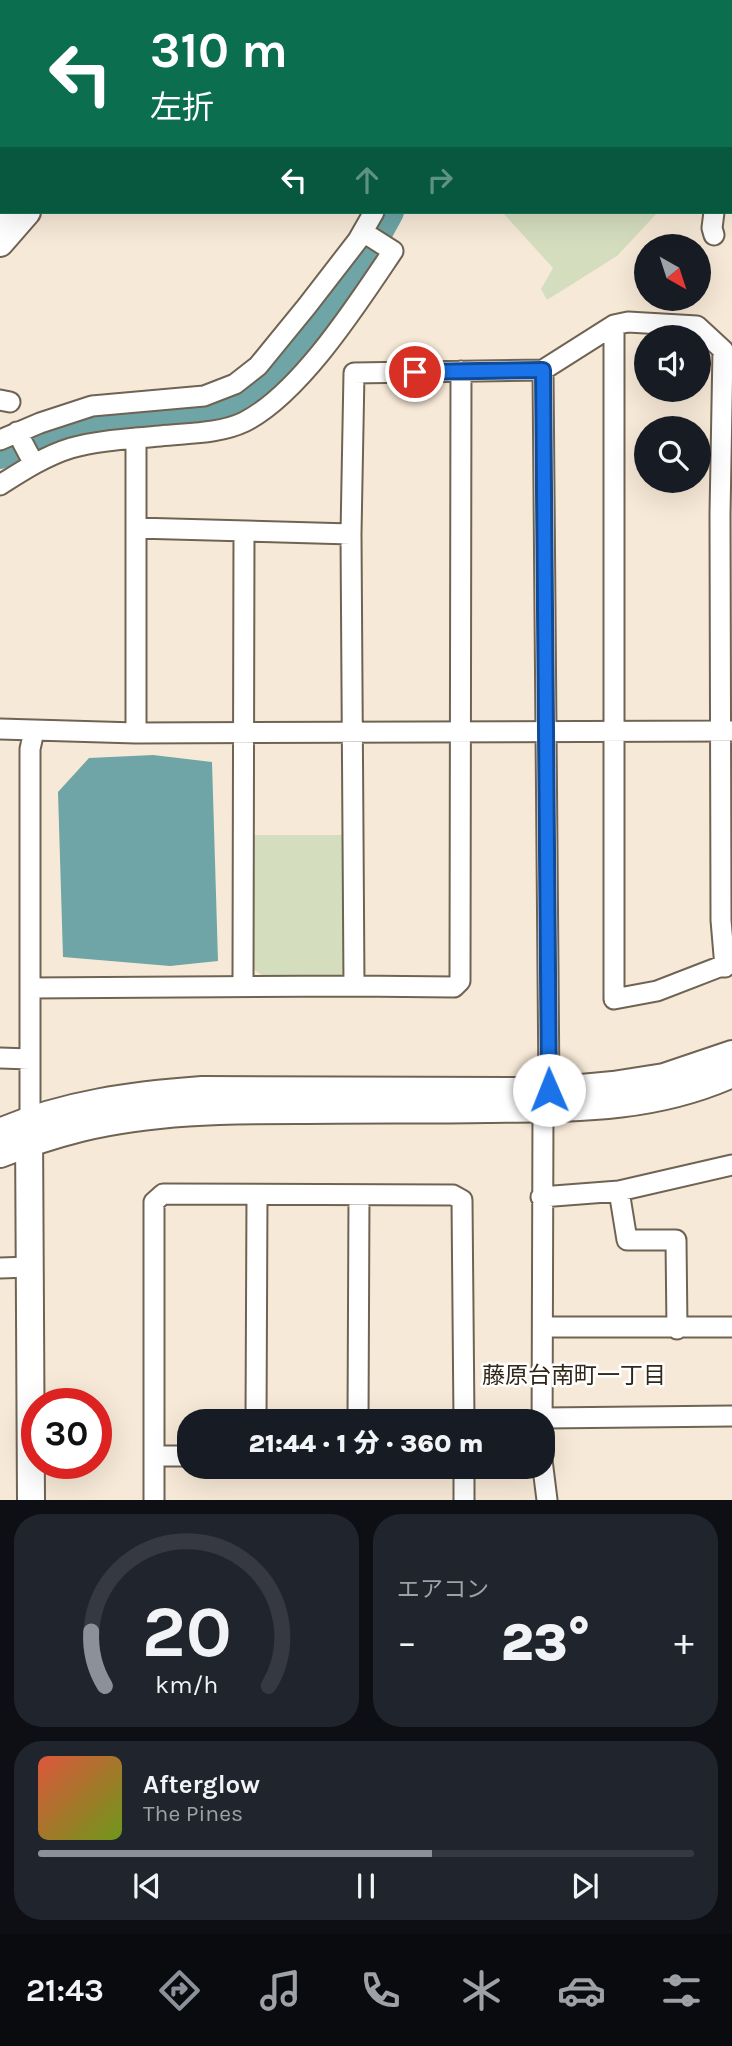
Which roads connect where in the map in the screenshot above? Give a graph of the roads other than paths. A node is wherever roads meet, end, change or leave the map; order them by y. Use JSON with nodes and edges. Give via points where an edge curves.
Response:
{"nodes":[{"id":1,"x":24,"y":214,"type":"edge"},
{"id":2,"x":373,"y":214,"type":"edge"},
{"id":3,"x":714,"y":214,"type":"edge"},
{"id":4,"x":2,"y":228,"type":"edge"},
{"id":5,"x":365,"y":234,"type":"junction"},
{"id":6,"x":714,"y":236,"type":"dead end"},
{"id":7,"x":614,"y":325,"type":"junction"},
{"id":8,"x":543,"y":370,"type":"junction"},
{"id":9,"x":461,"y":371,"type":"junction"},
{"id":10,"x":727,"y":419,"type":"edge"},
{"id":11,"x":12,"y":436,"type":"edge"},
{"id":12,"x":136,"y":438,"type":"junction"},
{"id":13,"x":33,"y":461,"type":"junction"},
{"id":14,"x":0,"y":485,"type":"edge"},
{"id":15,"x":726,"y":514,"type":"edge"},
{"id":16,"x":136,"y":528,"type":"junction"},
{"id":17,"x":244,"y":531,"type":"junction"},
{"id":18,"x":351,"y":534,"type":"junction"},
{"id":19,"x":726,"y":620,"type":"edge"},
{"id":20,"x":0,"y":729,"type":"edge"},
{"id":21,"x":545,"y":730,"type":"junction"},
{"id":22,"x":34,"y":731,"type":"junction"},
{"id":23,"x":353,"y":731,"type":"junction"},
{"id":24,"x":462,"y":731,"type":"junction"},
{"id":25,"x":726,"y":731,"type":"edge"},
{"id":26,"x":243,"y":732,"type":"junction"},
{"id":27,"x":615,"y":732,"type":"junction"},
{"id":28,"x":136,"y":733,"type":"junction"},
{"id":29,"x":728,"y":965,"type":"edge"},
{"id":30,"x":243,"y":985,"type":"junction"},
{"id":31,"x":354,"y":986,"type":"junction"},
{"id":32,"x":30,"y":988,"type":"junction"},
{"id":33,"x":732,"y":1054,"type":"edge"},
{"id":34,"x":0,"y":1058,"type":"edge"},
{"id":35,"x":30,"y":1059,"type":"junction"},
{"id":36,"x":732,"y":1074,"type":"edge"},
{"id":37,"x":546,"y":1099,"type":"junction"},
{"id":38,"x":29,"y":1131,"type":"junction"},
{"id":39,"x":0,"y":1132,"type":"edge"},
{"id":40,"x":0,"y":1154,"type":"edge"},
{"id":41,"x":732,"y":1165,"type":"edge"},
{"id":42,"x":619,"y":1191,"type":"junction"},
{"id":43,"x":257,"y":1196,"type":"junction"},
{"id":44,"x":359,"y":1196,"type":"junction"},
{"id":45,"x":541,"y":1197,"type":"junction"},
{"id":46,"x":30,"y":1267,"type":"junction"},
{"id":47,"x":0,"y":1268,"type":"edge"},
{"id":48,"x":544,"y":1327,"type":"junction"},
{"id":49,"x":732,"y":1327,"type":"edge"},
{"id":50,"x":677,"y":1329,"type":"junction"},
{"id":51,"x":256,"y":1409,"type":"edge"},
{"id":52,"x":358,"y":1409,"type":"edge"},
{"id":53,"x":464,"y":1409,"type":"edge"},
{"id":54,"x":544,"y":1409,"type":"edge"},
{"id":55,"x":732,"y":1416,"type":"edge"},
{"id":56,"x":555,"y":1418,"type":"edge"},
{"id":57,"x":154,"y":1456,"type":"junction"},
{"id":58,"x":177,"y":1456,"type":"edge"},
{"id":59,"x":464,"y":1479,"type":"edge"},
{"id":60,"x":544,"y":1479,"type":"edge"},
{"id":61,"x":31,"y":1500,"type":"edge"},
{"id":62,"x":154,"y":1500,"type":"edge"},
{"id":63,"x":464,"y":1500,"type":"edge"},
{"id":64,"x":547,"y":1500,"type":"edge"}],
"edges":[{"from":1,"to":4,"type":"street"},
{"from":2,"to":5,"type":"street"},
{"from":3,"to":6,"type":"street"},
{"from":5,"to":11,"type":"street","via":[[258,366],[235,384],[204,396],[92,407]]},
{"from":5,"to":12,"type":"street","via":[[393,251],[322,349],[279,398],[243,422],[214,431]]},
{"from":7,"to":8,"type":"street"},
{"from":7,"to":10,"type":"street","via":[[697,326],[723,350]]},
{"from":7,"to":27,"type":"street"},
{"from":8,"to":9,"type":"street"},
{"from":8,"to":21,"type":"street"},
{"from":9,"to":18,"type":"street","via":[[354,373]]},
{"from":9,"to":24,"type":"street"},
{"from":10,"to":15,"type":"street"},
{"from":11,"to":13,"type":"street"},
{"from":12,"to":13,"type":"street","via":[[71,448]]},
{"from":12,"to":16,"type":"street"},
{"from":13,"to":14,"type":"street"},
{"from":15,"to":19,"type":"street"},
{"from":16,"to":17,"type":"street"},
{"from":16,"to":28,"type":"street"},
{"from":17,"to":18,"type":"street"},
{"from":17,"to":26,"type":"street"},
{"from":18,"to":23,"type":"street"},
{"from":19,"to":25,"type":"street"},
{"from":20,"to":22,"type":"street"},
{"from":21,"to":24,"type":"street"},
{"from":21,"to":27,"type":"street"},
{"from":21,"to":37,"type":"street"},
{"from":22,"to":28,"type":"street"},
{"from":22,"to":32,"type":"street","via":[[30,750]]},
{"from":23,"to":24,"type":"street"},
{"from":23,"to":26,"type":"street"},
{"from":23,"to":31,"type":"street"},
{"from":24,"to":31,"type":"street","via":[[460,981],[454,987]]},
{"from":25,"to":27,"type":"street"},
{"from":25,"to":29,"type":"street","via":[[721,920]]},
{"from":26,"to":28,"type":"street"},
{"from":26,"to":30,"type":"street"},
{"from":27,"to":29,"type":"street","via":[[614,999],[657,991]]},
{"from":30,"to":31,"type":"street"},
{"from":30,"to":32,"type":"street"},
{"from":32,"to":35,"type":"street"},
{"from":33,"to":37,"type":"street","via":[[664,1077]]},
{"from":34,"to":35,"type":"street"},
{"from":35,"to":38,"type":"street"},
{"from":36,"to":37,"type":"street","via":[[646,1102]]},
{"from":37,"to":38,"type":"street","via":[[202,1090],[111,1100]]},
{"from":37,"to":45,"type":"street"},
{"from":38,"to":39,"type":"street"},
{"from":38,"to":40,"type":"street"},
{"from":38,"to":46,"type":"street"},
{"from":41,"to":42,"type":"street"},
{"from":42,"to":45,"type":"street"},
{"from":42,"to":50,"type":"street","via":[[627,1240],[676,1240]]},
{"from":43,"to":44,"type":"street"},
{"from":43,"to":51,"type":"street"},
{"from":43,"to":57,"type":"street","via":[[163,1194],[154,1202]]},
{"from":44,"to":52,"type":"street"},
{"from":44,"to":53,"type":"street","via":[[453,1195],[462,1200]]},
{"from":45,"to":48,"type":"street"},
{"from":46,"to":47,"type":"street"},
{"from":46,"to":61,"type":"street"},
{"from":48,"to":50,"type":"street"},
{"from":48,"to":54,"type":"street"},
{"from":49,"to":50,"type":"street"},
{"from":55,"to":56,"type":"street"},
{"from":57,"to":58,"type":"street"},
{"from":57,"to":62,"type":"street"},
{"from":59,"to":63,"type":"street"},
{"from":60,"to":64,"type":"street"}]}
